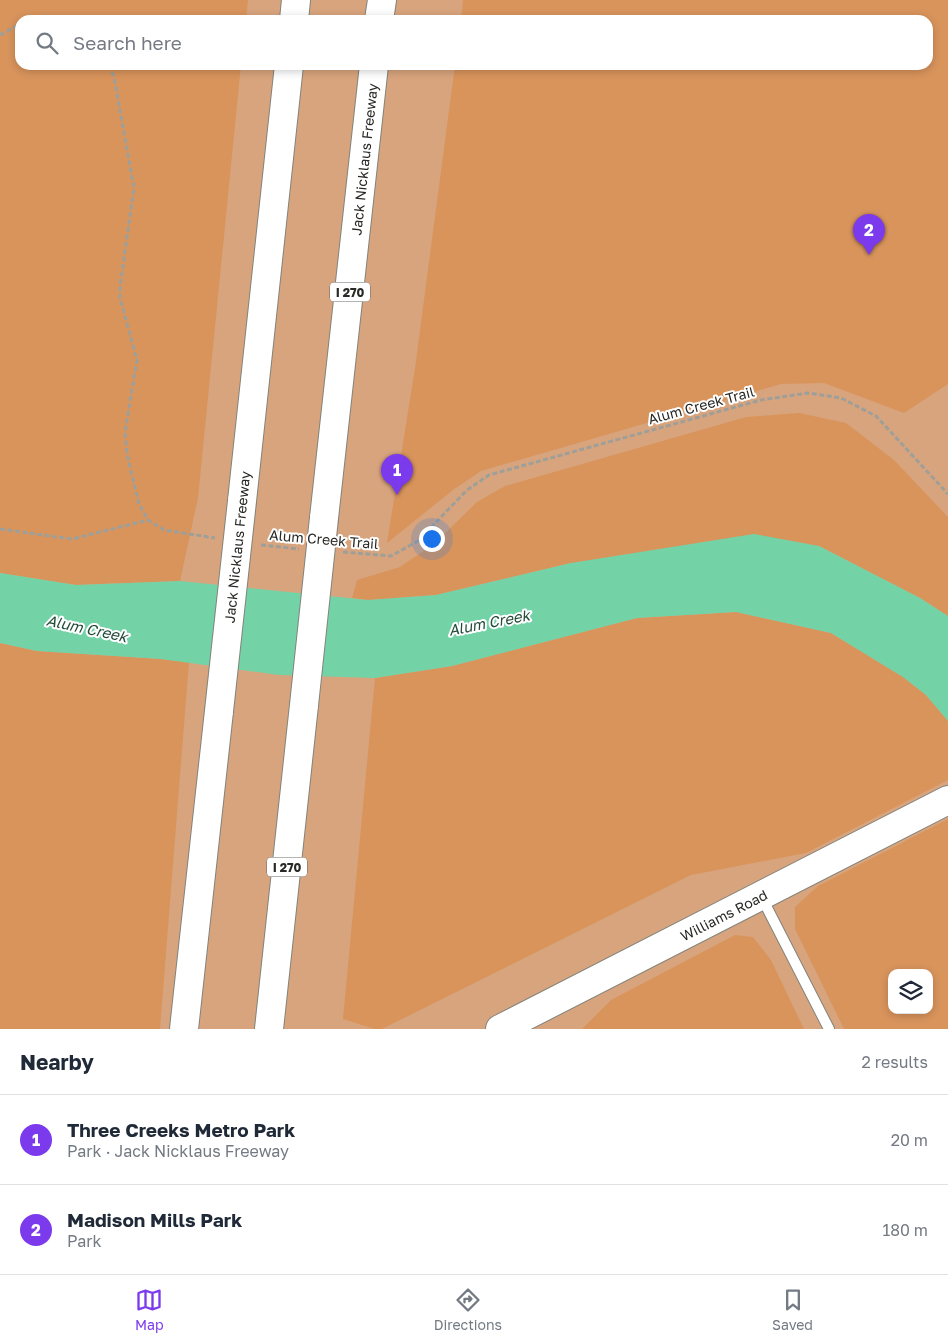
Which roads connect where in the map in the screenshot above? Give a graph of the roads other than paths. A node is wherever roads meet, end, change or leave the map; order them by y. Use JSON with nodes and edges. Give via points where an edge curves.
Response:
{"nodes":[{"id":1,"x":296,"y":0,"type":"edge"},
{"id":2,"x":382,"y":0,"type":"edge"},
{"id":3,"x":294,"y":15,"type":"edge"},
{"id":4,"x":380,"y":15,"type":"edge"},
{"id":5,"x":288,"y":70,"type":"edge"},
{"id":6,"x":373,"y":70,"type":"edge"},
{"id":7,"x":948,"y":800,"type":"edge"},
{"id":8,"x":761,"y":895,"type":"junction"},
{"id":9,"x":184,"y":1029,"type":"edge"},
{"id":10,"x":269,"y":1029,"type":"edge"},
{"id":11,"x":500,"y":1029,"type":"edge"},
{"id":12,"x":829,"y":1029,"type":"edge"}],
"edges":[{"from":1,"to":3,"type":"main road"},
{"from":2,"to":4,"type":"main road"},
{"from":5,"to":9,"type":"main road","name":"Jack Nicklaus Freeway","bridge":true},
{"from":6,"to":10,"type":"main road","name":"Jack Nicklaus Freeway","number":"I 270","bridge":true},
{"from":7,"to":8,"type":"main road","name":"Williams Road"},
{"from":8,"to":11,"type":"main road","name":"Williams Road"},
{"from":8,"to":12,"type":"lane"}]}
